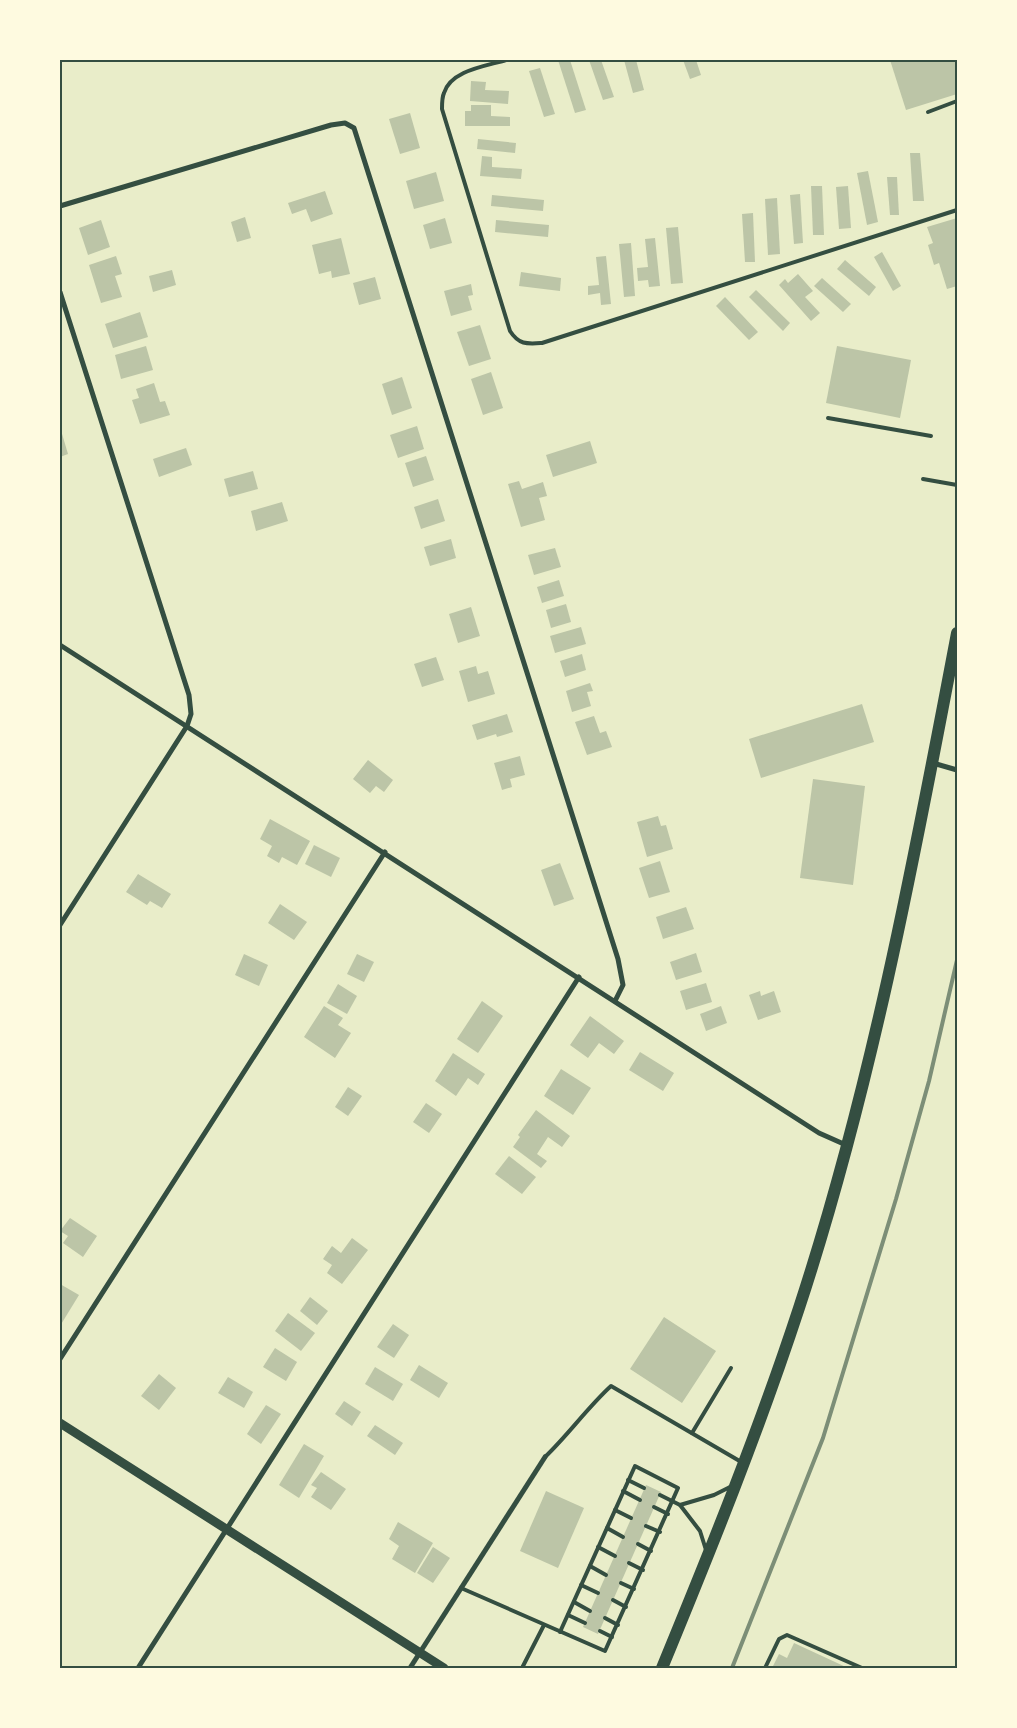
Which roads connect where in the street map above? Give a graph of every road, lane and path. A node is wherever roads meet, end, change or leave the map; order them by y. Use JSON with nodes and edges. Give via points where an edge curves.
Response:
{"nodes":[{"id":1,"x":506,"y":60,"type":"edge"},
{"id":2,"x":957,"y":101,"type":"edge"},
{"id":3,"x":928,"y":112,"type":"dead end"},
{"id":4,"x":60,"y":206,"type":"edge"},
{"id":5,"x":957,"y":210,"type":"edge"},
{"id":6,"x":60,"y":292,"type":"edge"},
{"id":7,"x":828,"y":418,"type":"dead end"},
{"id":8,"x":931,"y":436,"type":"dead end"},
{"id":9,"x":923,"y":479,"type":"dead end"},
{"id":10,"x":957,"y":485,"type":"edge"},
{"id":11,"x":957,"y":633,"type":"edge"},
{"id":12,"x":60,"y":645,"type":"edge"},
{"id":13,"x":187,"y":726,"type":"junction"},
{"id":14,"x":932,"y":763,"type":"junction"},
{"id":15,"x":957,"y":770,"type":"edge"},
{"id":16,"x":385,"y":852,"type":"junction"},
{"id":17,"x":60,"y":925,"type":"edge"},
{"id":18,"x":579,"y":977,"type":"junction"},
{"id":19,"x":615,"y":1001,"type":"junction"},
{"id":20,"x":846,"y":1146,"type":"junction"},
{"id":21,"x":60,"y":1359,"type":"edge"},
{"id":22,"x":731,"y":1368,"type":"dead end"},
{"id":23,"x":60,"y":1423,"type":"edge"},
{"id":24,"x":692,"y":1433,"type":"junction"},
{"id":25,"x":545,"y":1457,"type":"joint"},
{"id":26,"x":744,"y":1464,"type":"junction"},
{"id":27,"x":628,"y":1480,"type":"junction"},
{"id":28,"x":737,"y":1483,"type":"junction"},
{"id":29,"x":644,"y":1488,"type":"dead end"},
{"id":30,"x":623,"y":1491,"type":"junction"},
{"id":31,"x":660,"y":1495,"type":"dead end"},
{"id":32,"x":640,"y":1500,"type":"dead end"},
{"id":33,"x":674,"y":1502,"type":"junction"},
{"id":34,"x":680,"y":1505,"type":"junction"},
{"id":35,"x":654,"y":1507,"type":"dead end"},
{"id":36,"x":615,"y":1510,"type":"junction"},
{"id":37,"x":668,"y":1514,"type":"junction"},
{"id":38,"x":631,"y":1518,"type":"dead end"},
{"id":39,"x":646,"y":1526,"type":"dead end"},
{"id":40,"x":606,"y":1528,"type":"junction"},
{"id":41,"x":226,"y":1530,"type":"junction"},
{"id":42,"x":660,"y":1532,"type":"junction"},
{"id":43,"x":623,"y":1537,"type":"dead end"},
{"id":44,"x":638,"y":1544,"type":"dead end"},
{"id":45,"x":598,"y":1547,"type":"junction"},
{"id":46,"x":651,"y":1551,"type":"junction"},
{"id":47,"x":614,"y":1556,"type":"dead end"},
{"id":48,"x":708,"y":1557,"type":"junction"},
{"id":49,"x":630,"y":1563,"type":"dead end"},
{"id":50,"x":590,"y":1566,"type":"junction"},
{"id":51,"x":643,"y":1570,"type":"junction"},
{"id":52,"x":606,"y":1575,"type":"dead end"},
{"id":53,"x":621,"y":1583,"type":"dead end"},
{"id":54,"x":581,"y":1584,"type":"junction"},
{"id":55,"x":461,"y":1588,"type":"junction"},
{"id":56,"x":634,"y":1589,"type":"junction"},
{"id":57,"x":598,"y":1593,"type":"dead end"},
{"id":58,"x":613,"y":1600,"type":"dead end"},
{"id":59,"x":574,"y":1602,"type":"junction"},
{"id":60,"x":626,"y":1606,"type":"junction"},
{"id":61,"x":590,"y":1610,"type":"dead end"},
{"id":62,"x":568,"y":1615,"type":"junction"},
{"id":63,"x":605,"y":1618,"type":"dead end"},
{"id":64,"x":584,"y":1623,"type":"dead end"},
{"id":65,"x":544,"y":1625,"type":"junction"},
{"id":66,"x":618,"y":1625,"type":"junction"},
{"id":67,"x":600,"y":1631,"type":"dead end"},
{"id":68,"x":560,"y":1632,"type":"junction"},
{"id":69,"x":612,"y":1637,"type":"junction"},
{"id":70,"x":419,"y":1654,"type":"junction"},
{"id":71,"x":138,"y":1668,"type":"edge"},
{"id":72,"x":410,"y":1668,"type":"edge"},
{"id":73,"x":444,"y":1668,"type":"edge"},
{"id":74,"x":522,"y":1668,"type":"edge"},
{"id":75,"x":662,"y":1668,"type":"edge"},
{"id":76,"x":765,"y":1668,"type":"edge"},
{"id":77,"x":862,"y":1668,"type":"edge"}],
"edges":[{"from":1,"to":5,"type":"lane","via":[[465,73],[452,81],[444,91],[442,109],[510,331],[516,340],[525,344],[542,343]]},
{"from":2,"to":3,"type":"lane"},
{"from":4,"to":19,"type":"street","via":[[331,125],[350,125],[359,138],[618,959],[622,985]]},
{"from":6,"to":13,"type":"street","via":[[188,695],[191,714]]},
{"from":7,"to":8,"type":"lane"},
{"from":9,"to":10,"type":"lane"},
{"from":11,"to":14,"type":"main road"},
{"from":12,"to":13,"type":"street"},
{"from":13,"to":16,"type":"street"},
{"from":13,"to":17,"type":"street"},
{"from":14,"to":15,"type":"street"},
{"from":14,"to":20,"type":"main road","via":[[894,946]]},
{"from":16,"to":18,"type":"street"},
{"from":16,"to":21,"type":"street"},
{"from":18,"to":19,"type":"street"},
{"from":18,"to":41,"type":"street"},
{"from":19,"to":20,"type":"street","via":[[819,1133]]},
{"from":20,"to":26,"type":"main road","via":[[799,1308]]},
{"from":22,"to":24,"type":"lane"},
{"from":23,"to":41,"type":"street"},
{"from":24,"to":25,"type":"lane","via":[[611,1386]]},
{"from":24,"to":26,"type":"lane"},
{"from":25,"to":55,"type":"street"},
{"from":26,"to":28,"type":"main road"},
{"from":27,"to":29,"type":"lane"},
{"from":27,"to":30,"type":"lane"},
{"from":27,"to":33,"type":"lane","via":[[635,1466],[678,1488]]},
{"from":28,"to":34,"type":"lane","via":[[714,1495]]},
{"from":28,"to":48,"type":"main road"},
{"from":30,"to":32,"type":"lane"},
{"from":30,"to":36,"type":"lane"},
{"from":31,"to":33,"type":"lane"},
{"from":33,"to":34,"type":"lane"},
{"from":33,"to":37,"type":"lane"},
{"from":34,"to":48,"type":"lane","via":[[700,1531]]},
{"from":35,"to":37,"type":"lane"},
{"from":36,"to":38,"type":"lane"},
{"from":36,"to":40,"type":"lane"},
{"from":37,"to":42,"type":"lane"},
{"from":39,"to":42,"type":"lane"},
{"from":40,"to":43,"type":"lane"},
{"from":40,"to":45,"type":"lane"},
{"from":41,"to":70,"type":"street"},
{"from":41,"to":71,"type":"street"},
{"from":42,"to":46,"type":"lane"},
{"from":44,"to":46,"type":"lane"},
{"from":45,"to":47,"type":"lane"},
{"from":45,"to":50,"type":"lane"},
{"from":46,"to":51,"type":"lane"},
{"from":48,"to":75,"type":"main road"},
{"from":49,"to":51,"type":"lane"},
{"from":50,"to":52,"type":"lane"},
{"from":50,"to":54,"type":"lane"},
{"from":51,"to":56,"type":"lane"},
{"from":53,"to":56,"type":"lane"},
{"from":54,"to":57,"type":"lane"},
{"from":54,"to":59,"type":"lane"},
{"from":55,"to":65,"type":"lane"},
{"from":55,"to":70,"type":"street"},
{"from":56,"to":60,"type":"lane"},
{"from":58,"to":60,"type":"lane"},
{"from":59,"to":61,"type":"lane"},
{"from":59,"to":62,"type":"lane"},
{"from":60,"to":66,"type":"lane"},
{"from":62,"to":64,"type":"lane"},
{"from":62,"to":68,"type":"lane"},
{"from":63,"to":66,"type":"lane"},
{"from":65,"to":68,"type":"lane"},
{"from":65,"to":74,"type":"lane"},
{"from":66,"to":69,"type":"lane"},
{"from":67,"to":69,"type":"lane"},
{"from":68,"to":69,"type":"lane","via":[[605,1651]]},
{"from":70,"to":72,"type":"street"},
{"from":70,"to":73,"type":"street"},
{"from":76,"to":77,"type":"lane","via":[[779,1639],[787,1635]]}]}
